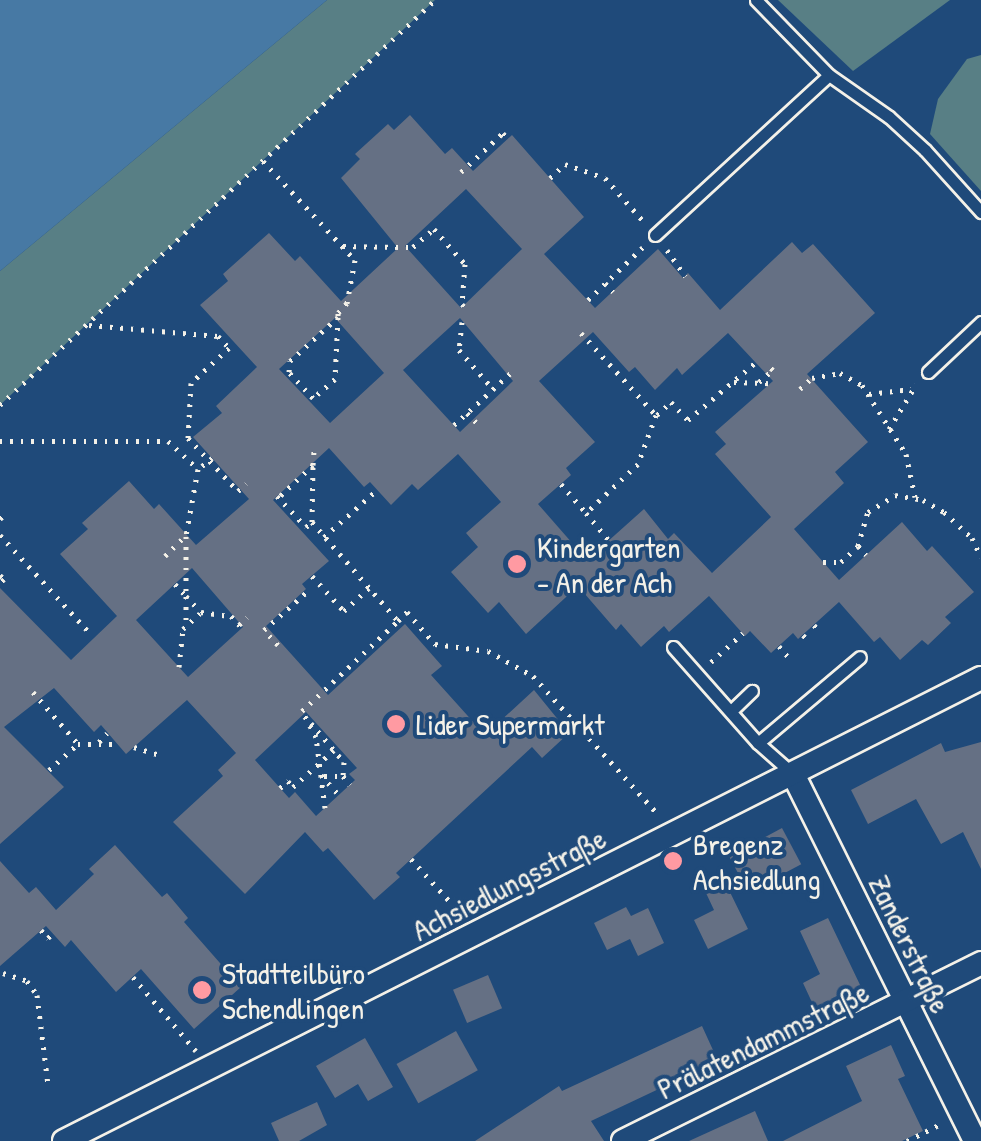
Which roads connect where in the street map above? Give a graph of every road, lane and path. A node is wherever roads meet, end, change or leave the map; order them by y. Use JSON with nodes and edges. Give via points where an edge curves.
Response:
{"nodes":[{"id":1,"x":434,"y":0,"type":"edge"},
{"id":2,"x":756,"y":0,"type":"edge"},
{"id":3,"x":829,"y":75,"type":"junction"},
{"id":4,"x":508,"y":138,"type":"dead end"},
{"id":5,"x":263,"y":161,"type":"junction"},
{"id":6,"x":462,"y":172,"type":"dead end"},
{"id":7,"x":550,"y":178,"type":"dead end"},
{"id":8,"x":981,"y":212,"type":"edge"},
{"id":9,"x":656,"y":235,"type":"junction"},
{"id":10,"x":342,"y":246,"type":"junction"},
{"id":11,"x":686,"y":276,"type":"dead end"},
{"id":12,"x":605,"y":284,"type":"junction"},
{"id":13,"x":612,"y":292,"type":"dead end"},
{"id":14,"x":588,"y":300,"type":"dead end"},
{"id":15,"x":467,"y":310,"type":"dead end"},
{"id":16,"x":338,"y":317,"type":"junction"},
{"id":17,"x":462,"y":322,"type":"dead end"},
{"id":18,"x":981,"y":322,"type":"edge"},
{"id":19,"x":87,"y":324,"type":"junction"},
{"id":20,"x":581,"y":333,"type":"dead end"},
{"id":21,"x":755,"y":364,"type":"dead end"},
{"id":22,"x":770,"y":367,"type":"dead end"},
{"id":23,"x":514,"y":370,"type":"dead end"},
{"id":24,"x":928,"y":372,"type":"joint"},
{"id":25,"x":734,"y":382,"type":"junction"},
{"id":26,"x":757,"y":382,"type":"junction"},
{"id":27,"x":771,"y":383,"type":"dead end"},
{"id":28,"x":493,"y":389,"type":"junction"},
{"id":29,"x":800,"y":389,"type":"dead end"},
{"id":30,"x":912,"y":389,"type":"junction"},
{"id":31,"x":762,"y":391,"type":"dead end"},
{"id":32,"x":869,"y":394,"type":"junction"},
{"id":33,"x":0,"y":405,"type":"edge"},
{"id":34,"x":467,"y":413,"type":"junction"},
{"id":35,"x":656,"y":415,"type":"junction"},
{"id":36,"x":477,"y":424,"type":"dead end"},
{"id":37,"x":454,"y":425,"type":"dead end"},
{"id":38,"x":889,"y":429,"type":"junction"},
{"id":39,"x":0,"y":441,"type":"edge"},
{"id":40,"x":314,"y":450,"type":"dead end"},
{"id":41,"x":212,"y":458,"type":"dead end"},
{"id":42,"x":314,"y":465,"type":"junction"},
{"id":43,"x":200,"y":467,"type":"junction"},
{"id":44,"x":246,"y":484,"type":"dead end"},
{"id":45,"x":560,"y":484,"type":"dead end"},
{"id":46,"x":377,"y":490,"type":"dead end"},
{"id":47,"x":916,"y":497,"type":"junction"},
{"id":48,"x":586,"y":514,"type":"junction"},
{"id":49,"x":312,"y":522,"type":"junction"},
{"id":50,"x":0,"y":535,"type":"edge"},
{"id":51,"x":186,"y":536,"type":"junction"},
{"id":52,"x":324,"y":537,"type":"junction"},
{"id":53,"x":610,"y":540,"type":"dead end"},
{"id":54,"x":858,"y":546,"type":"junction"},
{"id":55,"x":866,"y":555,"type":"dead end"},
{"id":56,"x":164,"y":556,"type":"dead end"},
{"id":57,"x":981,"y":557,"type":"edge"},
{"id":58,"x":823,"y":562,"type":"dead end"},
{"id":59,"x":0,"y":575,"type":"edge"},
{"id":60,"x":312,"y":576,"type":"dead end"},
{"id":61,"x":0,"y":583,"type":"edge"},
{"id":62,"x":175,"y":584,"type":"dead end"},
{"id":63,"x":369,"y":588,"type":"junction"},
{"id":64,"x":306,"y":592,"type":"dead end"},
{"id":65,"x":186,"y":596,"type":"junction"},
{"id":66,"x":200,"y":612,"type":"junction"},
{"id":67,"x":247,"y":618,"type":"dead end"},
{"id":68,"x":398,"y":621,"type":"junction"},
{"id":69,"x":186,"y":625,"type":"junction"},
{"id":70,"x":814,"y":625,"type":"dead end"},
{"id":71,"x":88,"y":632,"type":"dead end"},
{"id":72,"x":820,"y":632,"type":"dead end"},
{"id":73,"x":742,"y":633,"type":"dead end"},
{"id":74,"x":803,"y":635,"type":"dead end"},
{"id":75,"x":809,"y":642,"type":"dead end"},
{"id":76,"x":278,"y":645,"type":"dead end"},
{"id":77,"x":778,"y":646,"type":"dead end"},
{"id":78,"x":673,"y":647,"type":"dead end"},
{"id":79,"x":860,"y":657,"type":"dead end"},
{"id":80,"x":789,"y":658,"type":"dead end"},
{"id":81,"x":179,"y":667,"type":"dead end"},
{"id":82,"x":698,"y":674,"type":"junction"},
{"id":83,"x":981,"y":678,"type":"edge"},
{"id":84,"x":752,"y":691,"type":"dead end"},
{"id":85,"x":33,"y":692,"type":"dead end"},
{"id":86,"x":730,"y":711,"type":"junction"},
{"id":87,"x":305,"y":716,"type":"junction"},
{"id":88,"x":108,"y":733,"type":"dead end"},
{"id":89,"x":758,"y":743,"type":"junction"},
{"id":90,"x":78,"y":744,"type":"junction"},
{"id":91,"x":96,"y":744,"type":"junction"},
{"id":92,"x":117,"y":744,"type":"dead end"},
{"id":93,"x":134,"y":747,"type":"dead end"},
{"id":94,"x":334,"y":750,"type":"junction"},
{"id":95,"x":163,"y":756,"type":"dead end"},
{"id":96,"x":320,"y":763,"type":"junction"},
{"id":97,"x":49,"y":770,"type":"dead end"},
{"id":98,"x":793,"y":774,"type":"junction"},
{"id":99,"x":321,"y":775,"type":"junction"},
{"id":100,"x":343,"y":776,"type":"junction"},
{"id":101,"x":350,"y":784,"type":"dead end"},
{"id":102,"x":280,"y":788,"type":"dead end"},
{"id":103,"x":339,"y":795,"type":"dead end"},
{"id":104,"x":325,"y":808,"type":"dead end"},
{"id":105,"x":675,"y":834,"type":"junction"},
{"id":106,"x":411,"y":859,"type":"dead end"},
{"id":107,"x":41,"y":930,"type":"dead end"},
{"id":108,"x":52,"y":933,"type":"dead end"},
{"id":109,"x":479,"y":933,"type":"junction"},
{"id":110,"x":981,"y":963,"type":"edge"},
{"id":111,"x":3,"y":973,"type":"dead end"},
{"id":112,"x":133,"y":977,"type":"dead end"},
{"id":113,"x":154,"y":1002,"type":"junction"},
{"id":114,"x":906,"y":1004,"type":"junction"},
{"id":115,"x":145,"y":1011,"type":"dead end"},
{"id":116,"x":210,"y":1068,"type":"junction"},
{"id":117,"x":48,"y":1085,"type":"dead end"},
{"id":118,"x":946,"y":1122,"type":"dead end"},
{"id":119,"x":64,"y":1141,"type":"edge"},
{"id":120,"x":623,"y":1141,"type":"edge"},
{"id":121,"x":907,"y":1141,"type":"edge"},
{"id":122,"x":975,"y":1141,"type":"edge"}],
"edges":[{"from":1,"to":5,"type":"path"},
{"from":2,"to":3,"type":"lane"},
{"from":3,"to":8,"type":"lane","via":[[889,117]]},
{"from":3,"to":9,"type":"lane"},
{"from":4,"to":6,"type":"path","via":[[504,133]]},
{"from":5,"to":10,"type":"path"},
{"from":5,"to":19,"type":"path"},
{"from":7,"to":9,"type":"path","via":[[565,164],[605,178]]},
{"from":9,"to":11,"type":"path"},
{"from":9,"to":12,"type":"path"},
{"from":10,"to":15,"type":"path","via":[[414,247],[432,226],[465,264]]},
{"from":10,"to":16,"type":"path","via":[[356,260]]},
{"from":12,"to":13,"type":"path"},
{"from":12,"to":14,"type":"path"},
{"from":16,"to":16,"type":"path","via":[[335,379],[308,397],[289,372],[290,361]]},
{"from":17,"to":28,"type":"path","via":[[459,350]]},
{"from":18,"to":24,"type":"lane"},
{"from":19,"to":33,"type":"path"},
{"from":19,"to":44,"type":"path","via":[[218,336],[232,346],[191,383],[188,438],[238,491]]},
{"from":20,"to":35,"type":"path"},
{"from":21,"to":25,"type":"path"},
{"from":22,"to":26,"type":"path"},
{"from":23,"to":28,"type":"path"},
{"from":24,"to":30,"type":"path"},
{"from":25,"to":26,"type":"path"},
{"from":25,"to":35,"type":"path","via":[[688,420],[671,402]]},
{"from":26,"to":27,"type":"path"},
{"from":26,"to":31,"type":"path"},
{"from":28,"to":34,"type":"path"},
{"from":29,"to":32,"type":"path","via":[[812,378],[840,373],[852,375]]},
{"from":30,"to":32,"type":"path"},
{"from":30,"to":38,"type":"path"},
{"from":32,"to":38,"type":"path"},
{"from":34,"to":36,"type":"path"},
{"from":34,"to":37,"type":"path"},
{"from":35,"to":48,"type":"path","via":[[638,464]]},
{"from":38,"to":47,"type":"path","via":[[906,454]]},
{"from":39,"to":43,"type":"path","via":[[162,439]]},
{"from":40,"to":42,"type":"path"},
{"from":41,"to":43,"type":"path","bridge":true},
{"from":42,"to":49,"type":"path"},
{"from":42,"to":49,"type":"path","via":[[278,497],[306,528]]},
{"from":43,"to":51,"type":"path"},
{"from":45,"to":48,"type":"path"},
{"from":46,"to":52,"type":"path"},
{"from":47,"to":54,"type":"path","via":[[879,501],[864,518]]},
{"from":47,"to":57,"type":"path","via":[[959,524]]},
{"from":48,"to":53,"type":"path"},
{"from":49,"to":52,"type":"path"},
{"from":50,"to":71,"type":"path"},
{"from":51,"to":56,"type":"path"},
{"from":51,"to":65,"type":"path"},
{"from":52,"to":63,"type":"path"},
{"from":54,"to":55,"type":"path"},
{"from":54,"to":58,"type":"path","via":[[841,562]]},
{"from":59,"to":61,"type":"path"},
{"from":60,"to":63,"type":"path","via":[[344,611]]},
{"from":62,"to":65,"type":"path"},
{"from":63,"to":68,"type":"path"},
{"from":64,"to":76,"type":"path","via":[[264,630]]},
{"from":65,"to":66,"type":"path"},
{"from":65,"to":69,"type":"path"},
{"from":66,"to":67,"type":"path","via":[[231,616],[240,626]]},
{"from":66,"to":69,"type":"path"},
{"from":68,"to":87,"type":"path","via":[[308,703]]},
{"from":68,"to":105,"type":"path","via":[[407,612],[435,644],[488,651],[522,667]]},
{"from":69,"to":81,"type":"path"},
{"from":70,"to":72,"type":"path"},
{"from":73,"to":82,"type":"path"},
{"from":74,"to":75,"type":"path"},
{"from":77,"to":80,"type":"path"},
{"from":78,"to":82,"type":"lane"},
{"from":79,"to":89,"type":"lane"},
{"from":82,"to":86,"type":"lane"},
{"from":83,"to":98,"type":"street","name":"Achsiedlungsstraße"},
{"from":84,"to":86,"type":"lane"},
{"from":85,"to":90,"type":"path"},
{"from":86,"to":89,"type":"lane"},
{"from":87,"to":94,"type":"path"},
{"from":87,"to":96,"type":"path"},
{"from":88,"to":91,"type":"path"},
{"from":89,"to":98,"type":"lane"},
{"from":90,"to":91,"type":"path"},
{"from":90,"to":97,"type":"path"},
{"from":91,"to":92,"type":"path"},
{"from":93,"to":95,"type":"path"},
{"from":94,"to":96,"type":"path"},
{"from":94,"to":100,"type":"path","via":[[344,762]]},
{"from":96,"to":99,"type":"path"},
{"from":96,"to":102,"type":"path","via":[[293,787],[288,781]]},
{"from":98,"to":105,"type":"street","name":"Achsiedlungsstraße"},
{"from":98,"to":114,"type":"street","name":"Zanderstraße"},
{"from":99,"to":100,"type":"path"},
{"from":99,"to":103,"type":"path"},
{"from":99,"to":104,"type":"path"},
{"from":100,"to":101,"type":"path"},
{"from":105,"to":109,"type":"street","name":"Achsiedlungsstraße"},
{"from":106,"to":109,"type":"path"},
{"from":107,"to":108,"type":"path","via":[[48,938]]},
{"from":109,"to":116,"type":"street","name":"Achsiedlungsstraße"},
{"from":110,"to":114,"type":"street","name":"Prälatendammstraße"},
{"from":111,"to":117,"type":"path","via":[[27,981],[37,995]]},
{"from":112,"to":113,"type":"path"},
{"from":113,"to":115,"type":"path"},
{"from":113,"to":116,"type":"path"},
{"from":114,"to":120,"type":"street","name":"Prälatendammstraße"},
{"from":114,"to":122,"type":"street","name":"Zanderstraße"},
{"from":116,"to":119,"type":"street","name":"Achsiedlungsstraße"},
{"from":118,"to":121,"type":"path"}]}
